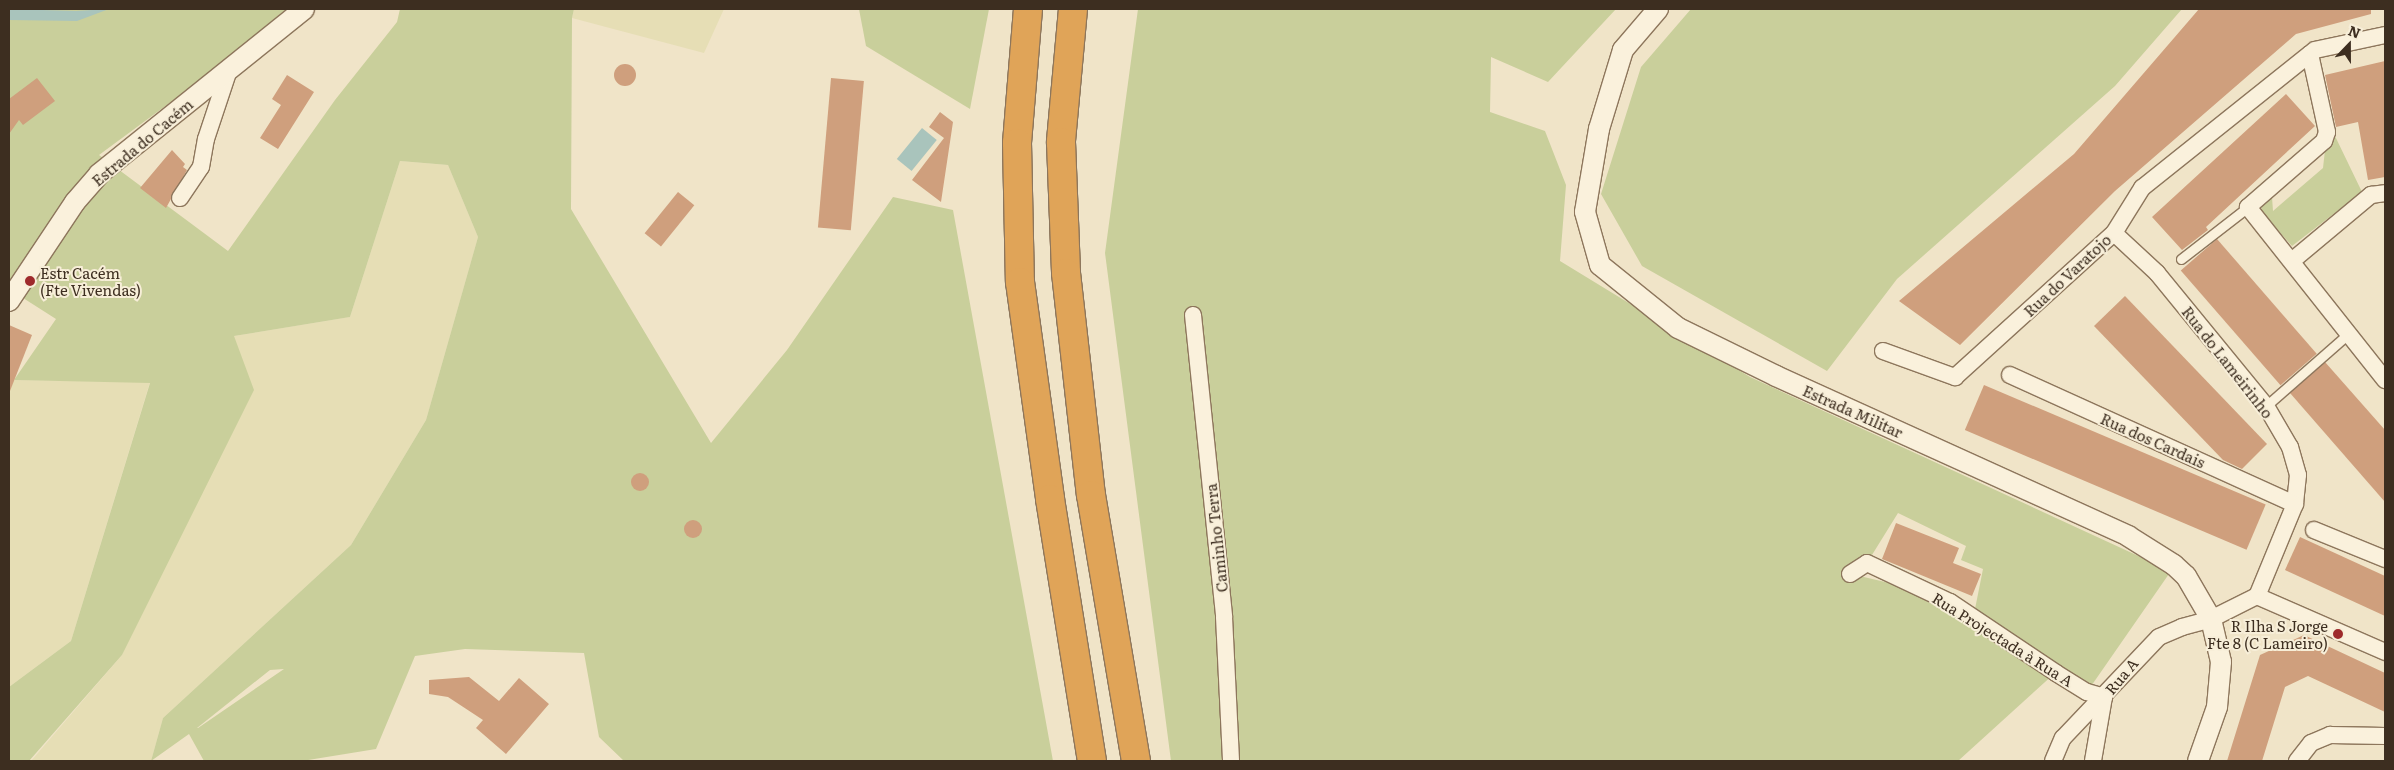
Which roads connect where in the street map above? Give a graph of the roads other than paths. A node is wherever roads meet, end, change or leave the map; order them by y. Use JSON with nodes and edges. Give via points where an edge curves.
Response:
{"nodes":[{"id":1,"x":304,"y":9,"type":"edge"},
{"id":2,"x":1028,"y":9,"type":"edge"},
{"id":3,"x":1072,"y":9,"type":"edge"},
{"id":4,"x":1658,"y":9,"type":"edge"},
{"id":5,"x":2385,"y":35,"type":"edge"},
{"id":6,"x":2310,"y":54,"type":"junction"},
{"id":7,"x":228,"y":73,"type":"junction"},
{"id":8,"x":2385,"y":193,"type":"edge"},
{"id":9,"x":180,"y":198,"type":"dead end"},
{"id":10,"x":2248,"y":207,"type":"junction"},
{"id":11,"x":2114,"y":233,"type":"junction"},
{"id":12,"x":2181,"y":259,"type":"dead end"},
{"id":13,"x":2293,"y":260,"type":"junction"},
{"id":14,"x":9,"y":301,"type":"edge"},
{"id":15,"x":1193,"y":315,"type":"dead end"},
{"id":16,"x":2349,"y":333,"type":"junction"},
{"id":17,"x":1883,"y":351,"type":"dead end"},
{"id":18,"x":2010,"y":375,"type":"dead end"},
{"id":19,"x":2385,"y":380,"type":"edge"},
{"id":20,"x":2266,"y":406,"type":"junction"},
{"id":21,"x":2296,"y":504,"type":"junction"},
{"id":22,"x":2314,"y":530,"type":"dead end"},
{"id":23,"x":2385,"y":559,"type":"edge"},
{"id":24,"x":1850,"y":574,"type":"dead end"},
{"id":25,"x":2258,"y":596,"type":"junction"},
{"id":26,"x":2211,"y":619,"type":"junction"},
{"id":27,"x":2385,"y":652,"type":"edge"},
{"id":28,"x":2104,"y":697,"type":"junction"},
{"id":29,"x":2385,"y":736,"type":"edge"},
{"id":30,"x":1092,"y":761,"type":"edge"},
{"id":31,"x":1136,"y":761,"type":"edge"},
{"id":32,"x":1231,"y":761,"type":"edge"},
{"id":33,"x":2053,"y":761,"type":"edge"},
{"id":34,"x":2093,"y":761,"type":"edge"},
{"id":35,"x":2198,"y":761,"type":"edge"},
{"id":36,"x":2297,"y":761,"type":"edge"}],
"edges":[{"from":1,"to":7,"type":"street","name":"Estrada do Cacém"},
{"from":2,"to":30,"type":"highway","via":[[1017,143],[1020,282],[1050,499]]},
{"from":3,"to":31,"type":"highway","via":[[1061,142],[1066,273],[1091,494]]},
{"from":4,"to":26,"type":"street","name":"Estrada Militar","via":[[1623,50],[1600,129],[1585,212],[1600,265],[1678,328],[2159,552],[2186,576]]},
{"from":5,"to":6,"type":"street","name":"Rua do Varatojo","via":[[2315,50]]},
{"from":6,"to":10,"type":"street","via":[[2327,132],[2324,141]]},
{"from":6,"to":11,"type":"street","name":"Rua do Varatojo","via":[[2142,188]]},
{"from":7,"to":9,"type":"street","via":[[206,139],[201,167]]},
{"from":7,"to":14,"type":"street","name":"Estrada do Cacém","via":[[99,174],[76,202]]},
{"from":8,"to":13,"type":"street","via":[[2371,195]]},
{"from":10,"to":12,"type":"lane"},
{"from":10,"to":13,"type":"street"},
{"from":11,"to":17,"type":"street","name":"Rua do Varatojo","via":[[1955,377]]},
{"from":11,"to":20,"type":"street","name":"Rua do Lameirinho","via":[[2157,273]]},
{"from":13,"to":16,"type":"street"},
{"from":15,"to":32,"type":"street","name":"Caminho Terra","via":[[1224,617]]},
{"from":16,"to":19,"type":"street"},
{"from":16,"to":20,"type":"lane"},
{"from":18,"to":21,"type":"street","name":"Rua dos Cardais"},
{"from":20,"to":21,"type":"street","name":"Rua do Lameirinho","via":[[2290,447],[2298,475]]},
{"from":21,"to":25,"type":"street","name":"Rua do Lameirinho"},
{"from":22,"to":23,"type":"street"},
{"from":24,"to":28,"type":"street","name":"Rua Projectada à Rua A","via":[[1867,563],[1950,602],[2056,673],[2087,692]]},
{"from":25,"to":26,"type":"street","name":"Rua A"},
{"from":25,"to":27,"type":"street"},
{"from":26,"to":28,"type":"street","name":"Rua A","via":[[2159,638],[2140,654]]},
{"from":26,"to":35,"type":"street","name":"Estrada Militar","via":[[2218,640],[2221,679],[2217,706]]},
{"from":28,"to":33,"type":"street","name":"Rua A","via":[[2063,738]]},
{"from":28,"to":34,"type":"street"},
{"from":29,"to":36,"type":"street","via":[[2330,735],[2312,743]]}]}
